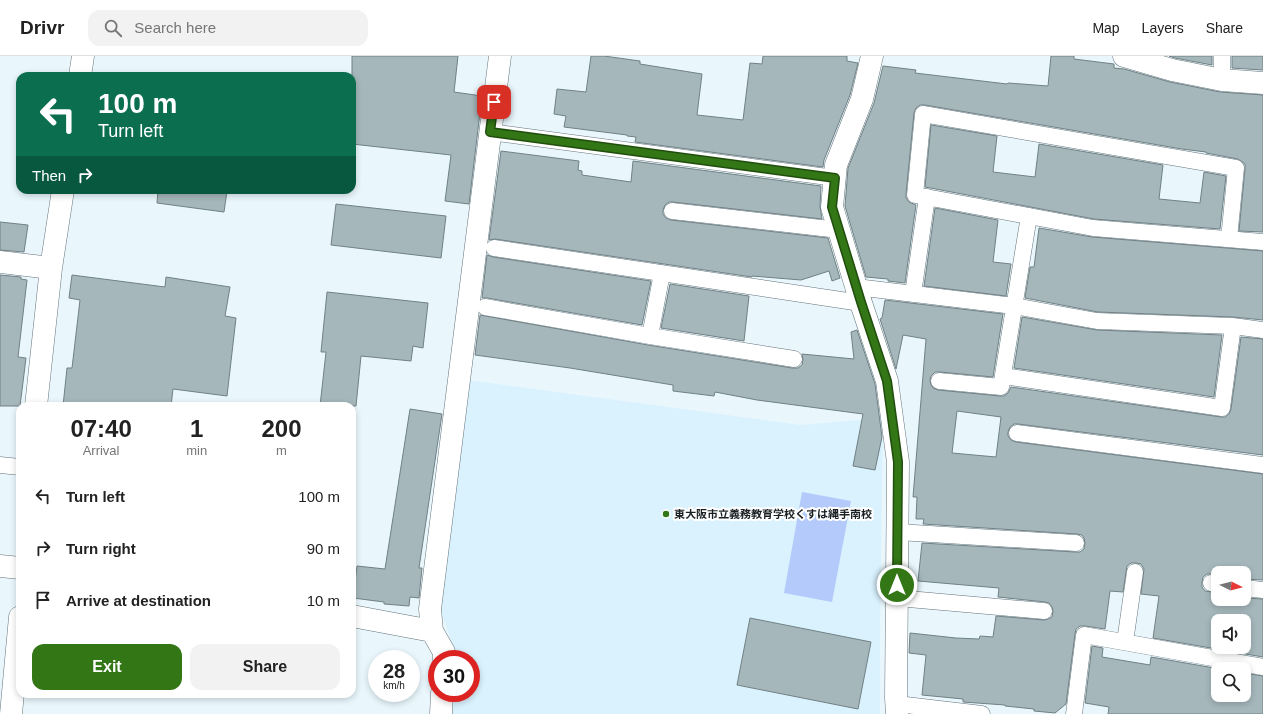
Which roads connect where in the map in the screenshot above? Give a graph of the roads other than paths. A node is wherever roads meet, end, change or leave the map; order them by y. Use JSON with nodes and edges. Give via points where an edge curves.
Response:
{"nodes":[{"id":1,"x":83,"y":56,"type":"edge"},
{"id":2,"x":500,"y":56,"type":"edge"},
{"id":3,"x":872,"y":56,"type":"edge"},
{"id":4,"x":1124,"y":56,"type":"edge"},
{"id":5,"x":1222,"y":56,"type":"edge"},
{"id":6,"x":81,"y":72,"type":"edge"},
{"id":7,"x":1222,"y":80,"type":"junction"},
{"id":8,"x":1263,"y":83,"type":"edge"},
{"id":9,"x":490,"y":132,"type":"junction"},
{"id":10,"x":835,"y":178,"type":"junction"},
{"id":11,"x":62,"y":194,"type":"edge"},
{"id":12,"x":927,"y":197,"type":"junction"},
{"id":13,"x":672,"y":211,"type":"dead end"},
{"id":14,"x":1029,"y":216,"type":"junction"},
{"id":15,"x":839,"y":230,"type":"junction"},
{"id":16,"x":1229,"y":239,"type":"junction"},
{"id":17,"x":1263,"y":242,"type":"edge"},
{"id":18,"x":494,"y":248,"type":"dead end"},
{"id":19,"x":0,"y":262,"type":"edge"},
{"id":20,"x":51,"y":268,"type":"junction"},
{"id":21,"x":662,"y":273,"type":"junction"},
{"id":22,"x":913,"y":294,"type":"junction"},
{"id":23,"x":859,"y":295,"type":"junction"},
{"id":24,"x":1014,"y":306,"type":"junction"},
{"id":25,"x":485,"y":307,"type":"dead end"},
{"id":26,"x":1233,"y":326,"type":"junction"},
{"id":27,"x":1263,"y":330,"type":"edge"},
{"id":28,"x":650,"y":336,"type":"junction"},
{"id":29,"x":794,"y":358,"type":"dead end"},
{"id":30,"x":1003,"y":376,"type":"junction"},
{"id":31,"x":939,"y":381,"type":"dead end"},
{"id":32,"x":36,"y":402,"type":"edge"},
{"id":33,"x":1017,"y":433,"type":"dead end"},
{"id":34,"x":0,"y":465,"type":"edge"},
{"id":35,"x":1263,"y":465,"type":"edge"},
{"id":36,"x":16,"y":467,"type":"edge"},
{"id":37,"x":898,"y":532,"type":"junction"},
{"id":38,"x":1076,"y":543,"type":"dead end"},
{"id":39,"x":0,"y":566,"type":"edge"},
{"id":40,"x":16,"y":568,"type":"edge"},
{"id":41,"x":1135,"y":572,"type":"dead end"},
{"id":42,"x":1251,"y":589,"type":"edge"},
{"id":43,"x":1263,"y":590,"type":"edge"},
{"id":44,"x":897,"y":598,"type":"junction"},
{"id":45,"x":1044,"y":610,"type":"dead end"},
{"id":46,"x":356,"y":617,"type":"edge"},
{"id":47,"x":432,"y":630,"type":"junction"},
{"id":48,"x":1125,"y":642,"type":"junction"},
{"id":49,"x":443,"y":650,"type":"edge"},
{"id":50,"x":16,"y":661,"type":"edge"},
{"id":51,"x":1263,"y":667,"type":"edge"},
{"id":52,"x":442,"y":702,"type":"edge"},
{"id":53,"x":897,"y":709,"type":"edge"},
{"id":54,"x":11,"y":714,"type":"edge"},
{"id":55,"x":441,"y":714,"type":"edge"},
{"id":56,"x":982,"y":714,"type":"edge"},
{"id":57,"x":1074,"y":714,"type":"edge"}],
"edges":[{"from":1,"to":6,"type":"street"},
{"from":2,"to":9,"type":"street"},
{"from":3,"to":10,"type":"street","via":[[862,99],[836,165]]},
{"from":4,"to":7,"type":"street","via":[[1172,70]]},
{"from":5,"to":7,"type":"lane"},
{"from":7,"to":8,"type":"street"},
{"from":9,"to":10,"type":"lane"},
{"from":9,"to":47,"type":"street","via":[[430,609]]},
{"from":10,"to":15,"type":"street","via":[[832,207]]},
{"from":11,"to":20,"type":"street"},
{"from":12,"to":14,"type":"lane"},
{"from":12,"to":16,"type":"lane","via":[[915,195],[922,114],[1236,168]]},
{"from":12,"to":22,"type":"lane"},
{"from":13,"to":15,"type":"lane"},
{"from":14,"to":16,"type":"lane","via":[[1093,228]]},
{"from":14,"to":24,"type":"lane"},
{"from":15,"to":23,"type":"street"},
{"from":16,"to":17,"type":"lane"},
{"from":18,"to":21,"type":"lane"},
{"from":19,"to":20,"type":"street"},
{"from":20,"to":32,"type":"street"},
{"from":21,"to":23,"type":"lane"},
{"from":21,"to":28,"type":"lane"},
{"from":22,"to":23,"type":"lane"},
{"from":22,"to":24,"type":"lane"},
{"from":23,"to":37,"type":"street","via":[[887,381],[898,462]]},
{"from":24,"to":26,"type":"lane","via":[[1097,321]]},
{"from":24,"to":30,"type":"lane"},
{"from":25,"to":28,"type":"lane"},
{"from":26,"to":27,"type":"lane"},
{"from":26,"to":30,"type":"lane","via":[[1222,408]]},
{"from":28,"to":29,"type":"lane"},
{"from":30,"to":31,"type":"lane","via":[[1001,387]]},
{"from":33,"to":35,"type":"lane"},
{"from":34,"to":36,"type":"lane"},
{"from":37,"to":38,"type":"lane"},
{"from":37,"to":44,"type":"street"},
{"from":39,"to":40,"type":"street"},
{"from":41,"to":48,"type":"lane"},
{"from":42,"to":43,"type":"lane"},
{"from":44,"to":45,"type":"lane"},
{"from":44,"to":53,"type":"street"},
{"from":46,"to":47,"type":"street"},
{"from":47,"to":49,"type":"street"},
{"from":48,"to":51,"type":"lane"},
{"from":48,"to":57,"type":"lane","via":[[1084,635]]},
{"from":50,"to":54,"type":"street"},
{"from":52,"to":55,"type":"street"},
{"from":53,"to":56,"type":"lane"}]}
